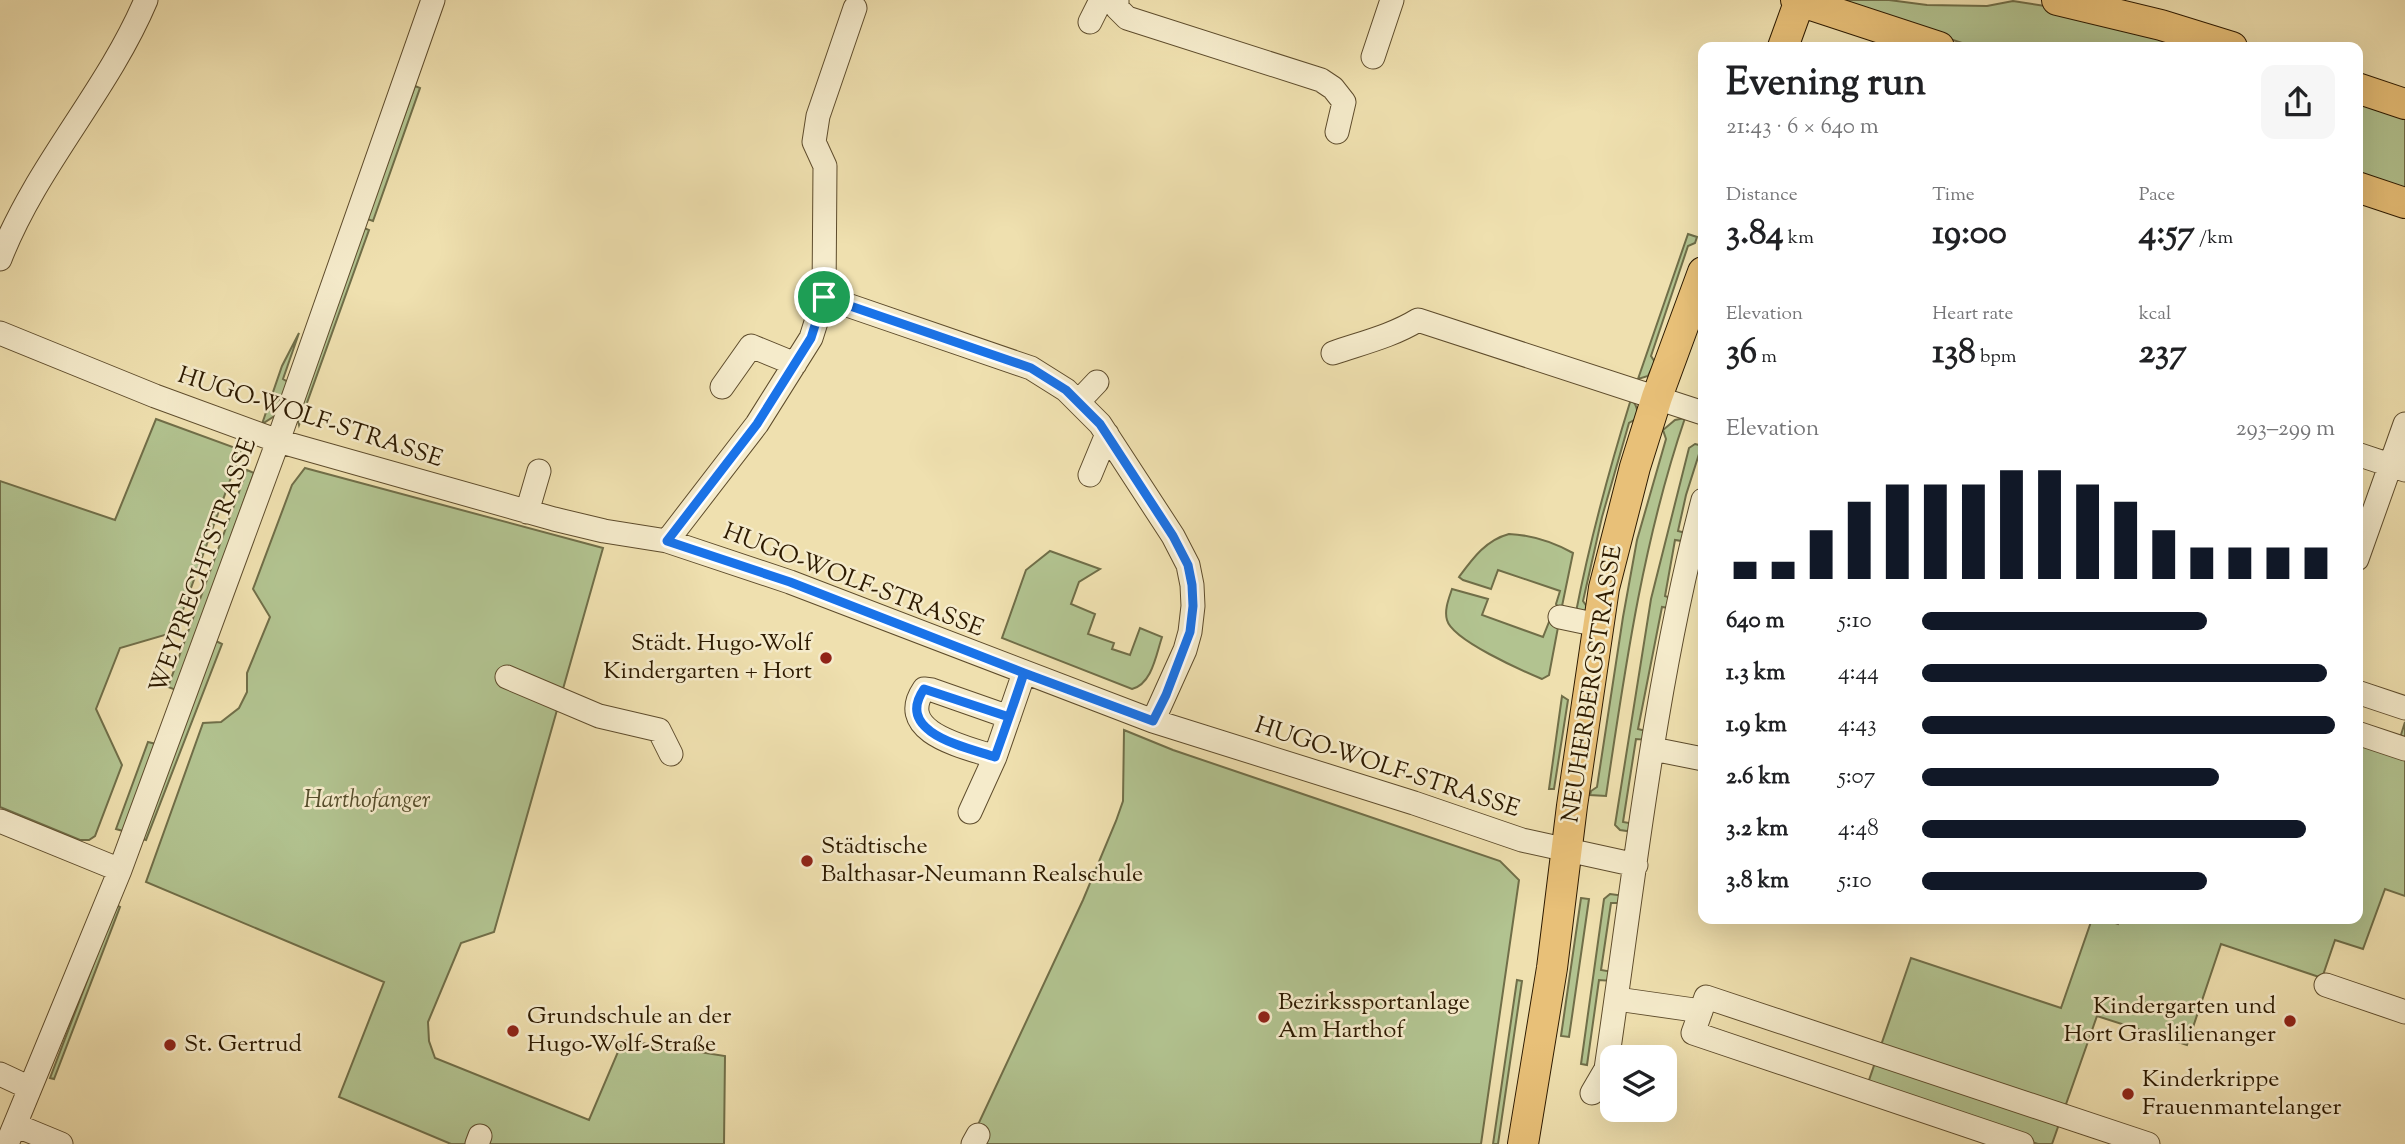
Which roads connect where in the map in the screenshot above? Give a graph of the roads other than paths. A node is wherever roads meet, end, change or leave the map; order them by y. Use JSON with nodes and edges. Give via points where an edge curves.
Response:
{"nodes":[{"id":1,"x":146,"y":0,"type":"edge"},
{"id":2,"x":433,"y":0,"type":"edge"},
{"id":3,"x":1101,"y":0,"type":"edge"},
{"id":4,"x":1117,"y":0,"type":"edge"},
{"id":5,"x":1392,"y":0,"type":"edge"},
{"id":6,"x":1799,"y":0,"type":"edge"},
{"id":7,"x":2064,"y":1,"type":"edge"},
{"id":8,"x":855,"y":8,"type":"dead end"},
{"id":9,"x":1090,"y":22,"type":"dead end"},
{"id":10,"x":1785,"y":42,"type":"edge"},
{"id":11,"x":1925,"y":42,"type":"edge"},
{"id":12,"x":2216,"y":42,"type":"edge"},
{"id":13,"x":1373,"y":57,"type":"dead end"},
{"id":14,"x":2363,"y":90,"type":"edge"},
{"id":15,"x":2405,"y":103,"type":"edge"},
{"id":16,"x":1337,"y":132,"type":"dead end"},
{"id":17,"x":2363,"y":189,"type":"edge"},
{"id":18,"x":2405,"y":203,"type":"edge"},
{"id":19,"x":1,"y":251,"type":"edge"},
{"id":20,"x":1698,"y":286,"type":"edge"},
{"id":21,"x":824,"y":297,"type":"junction"},
{"id":22,"x":0,"y":333,"type":"edge"},
{"id":23,"x":1334,"y":353,"type":"dead end"},
{"id":24,"x":795,"y":364,"type":"junction"},
{"id":25,"x":1097,"y":382,"type":"dead end"},
{"id":26,"x":722,"y":387,"type":"dead end"},
{"id":27,"x":1657,"y":397,"type":"junction"},
{"id":28,"x":1079,"y":401,"type":"junction"},
{"id":29,"x":1698,"y":410,"type":"edge"},
{"id":30,"x":2405,"y":424,"type":"edge"},
{"id":31,"x":1107,"y":434,"type":"junction"},
{"id":32,"x":278,"y":440,"type":"junction"},
{"id":33,"x":2363,"y":456,"type":"edge"},
{"id":34,"x":2398,"y":468,"type":"edge"},
{"id":35,"x":539,"y":471,"type":"dead end"},
{"id":36,"x":1090,"y":475,"type":"dead end"},
{"id":37,"x":527,"y":512,"type":"junction"},
{"id":38,"x":1698,"y":519,"type":"edge"},
{"id":39,"x":667,"y":541,"type":"junction"},
{"id":40,"x":2363,"y":546,"type":"edge"},
{"id":41,"x":1560,"y":617,"type":"dead end"},
{"id":42,"x":1598,"y":625,"type":"junction"},
{"id":43,"x":1024,"y":673,"type":"junction"},
{"id":44,"x":507,"y":677,"type":"dead end"},
{"id":45,"x":2363,"y":694,"type":"edge"},
{"id":46,"x":2405,"y":708,"type":"edge"},
{"id":47,"x":1009,"y":717,"type":"junction"},
{"id":48,"x":1153,"y":721,"type":"junction"},
{"id":49,"x":2363,"y":735,"type":"edge"},
{"id":50,"x":1653,"y":749,"type":"junction"},
{"id":51,"x":2405,"y":749,"type":"edge"},
{"id":52,"x":671,"y":754,"type":"dead end"},
{"id":53,"x":995,"y":757,"type":"junction"},
{"id":54,"x":1698,"y":758,"type":"edge"},
{"id":55,"x":970,"y":812,"type":"dead end"},
{"id":56,"x":0,"y":821,"type":"edge"},
{"id":57,"x":1566,"y":850,"type":"junction"},
{"id":58,"x":1636,"y":865,"type":"junction"},
{"id":59,"x":120,"y":870,"type":"junction"},
{"id":60,"x":2326,"y":985,"type":"dead end"},
{"id":61,"x":1617,"y":999,"type":"junction"},
{"id":62,"x":1701,"y":1011,"type":"junction"},
{"id":63,"x":2405,"y":1013,"type":"edge"},
{"id":64,"x":1858,"y":1048,"type":"junction"},
{"id":65,"x":0,"y":1074,"type":"edge"},
{"id":66,"x":1845,"y":1085,"type":"junction"},
{"id":67,"x":1968,"y":1085,"type":"junction"},
{"id":68,"x":30,"y":1088,"type":"junction"},
{"id":69,"x":1592,"y":1093,"type":"dead end"},
{"id":70,"x":1956,"y":1122,"type":"junction"},
{"id":71,"x":11,"y":1135,"type":"edge"},
{"id":72,"x":61,"y":1144,"type":"edge"},
{"id":73,"x":1523,"y":1144,"type":"edge"},
{"id":74,"x":2022,"y":1144,"type":"edge"},
{"id":75,"x":2148,"y":1144,"type":"edge"}],
"edges":[{"from":1,"to":19,"type":"street","via":[[122,49]]},
{"from":2,"to":32,"type":"street","name":"WEYPRECHTSTRASSE"},
{"from":3,"to":9,"type":"street"},
{"from":4,"to":16,"type":"street","via":[[1117,8],[1127,18],[1321,80],[1344,102]]},
{"from":5,"to":13,"type":"street"},
{"from":6,"to":10,"type":"main road"},
{"from":6,"to":11,"type":"main road"},
{"from":7,"to":12,"type":"main road"},
{"from":8,"to":21,"type":"street","via":[[818,116],[814,142],[825,166]]},
{"from":14,"to":15,"type":"main road"},
{"from":17,"to":18,"type":"main road"},
{"from":20,"to":27,"type":"main road","name":"NEUHERBERGSTRASSE"},
{"from":21,"to":24,"type":"street","via":[[811,338]]},
{"from":21,"to":28,"type":"street","via":[[1031,368]]},
{"from":22,"to":32,"type":"street","name":"HUGO-WOLF-STRASSE"},
{"from":23,"to":27,"type":"street","via":[[1390,335],[1418,320]]},
{"from":24,"to":26,"type":"street","via":[[751,346]]},
{"from":24,"to":39,"type":"street","via":[[757,424]]},
{"from":25,"to":28,"type":"street"},
{"from":27,"to":29,"type":"street"},
{"from":27,"to":42,"type":"main road","name":"NEUHERBERGSTRASSE","via":[[1615,543]]},
{"from":28,"to":31,"type":"street"},
{"from":30,"to":34,"type":"street"},
{"from":31,"to":36,"type":"street"},
{"from":31,"to":48,"type":"street","via":[[1173,536],[1188,565],[1192,585],[1190,632]]},
{"from":32,"to":37,"type":"street","name":"HUGO-WOLF-STRASSE"},
{"from":32,"to":59,"type":"street","name":"WEYPRECHTSTRASSE"},
{"from":33,"to":34,"type":"street"},
{"from":34,"to":40,"type":"street"},
{"from":35,"to":37,"type":"street"},
{"from":37,"to":39,"type":"street","name":"HUGO-WOLF-STRASSE"},
{"from":38,"to":50,"type":"street"},
{"from":39,"to":43,"type":"street","name":"HUGO-WOLF-STRASSE","via":[[790,582]]},
{"from":41,"to":42,"type":"street"},
{"from":42,"to":57,"type":"main road","name":"NEUHERBERGSTRASSE"},
{"from":43,"to":47,"type":"street"},
{"from":43,"to":48,"type":"street","name":"HUGO-WOLF-STRASSE"},
{"from":44,"to":52,"type":"street","via":[[599,716],[659,730]]},
{"from":45,"to":46,"type":"street"},
{"from":47,"to":53,"type":"street"},
{"from":47,"to":53,"type":"street","via":[[932,690],[924,689],[918,698],[916,710],[926,728],[942,739]]},
{"from":48,"to":57,"type":"street","name":"HUGO-WOLF-STRASSE","via":[[1417,793],[1522,840]]},
{"from":49,"to":51,"type":"street"},
{"from":50,"to":54,"type":"street"},
{"from":50,"to":58,"type":"street"},
{"from":53,"to":55,"type":"street"},
{"from":56,"to":59,"type":"street"},
{"from":57,"to":58,"type":"street","name":"NEUHERBERGSTRASSE"},
{"from":57,"to":73,"type":"main road","name":"NEUHERBERGSTRASSE"},
{"from":58,"to":61,"type":"street"},
{"from":59,"to":68,"type":"street","name":"WEYPRECHTSTRASSE"},
{"from":60,"to":63,"type":"street"},
{"from":61,"to":62,"type":"street"},
{"from":61,"to":69,"type":"street","via":[[1606,1069]]},
{"from":62,"to":64,"type":"street","via":[[1706,997]]},
{"from":62,"to":66,"type":"street","via":[[1693,1033]]},
{"from":64,"to":66,"type":"street"},
{"from":64,"to":67,"type":"street"},
{"from":65,"to":68,"type":"street"},
{"from":66,"to":70,"type":"street"},
{"from":67,"to":70,"type":"street"},
{"from":67,"to":75,"type":"street"},
{"from":68,"to":71,"type":"street","name":"WEYPRECHTSTRASSE"},
{"from":70,"to":74,"type":"street"},
{"from":71,"to":72,"type":"street"}]}
